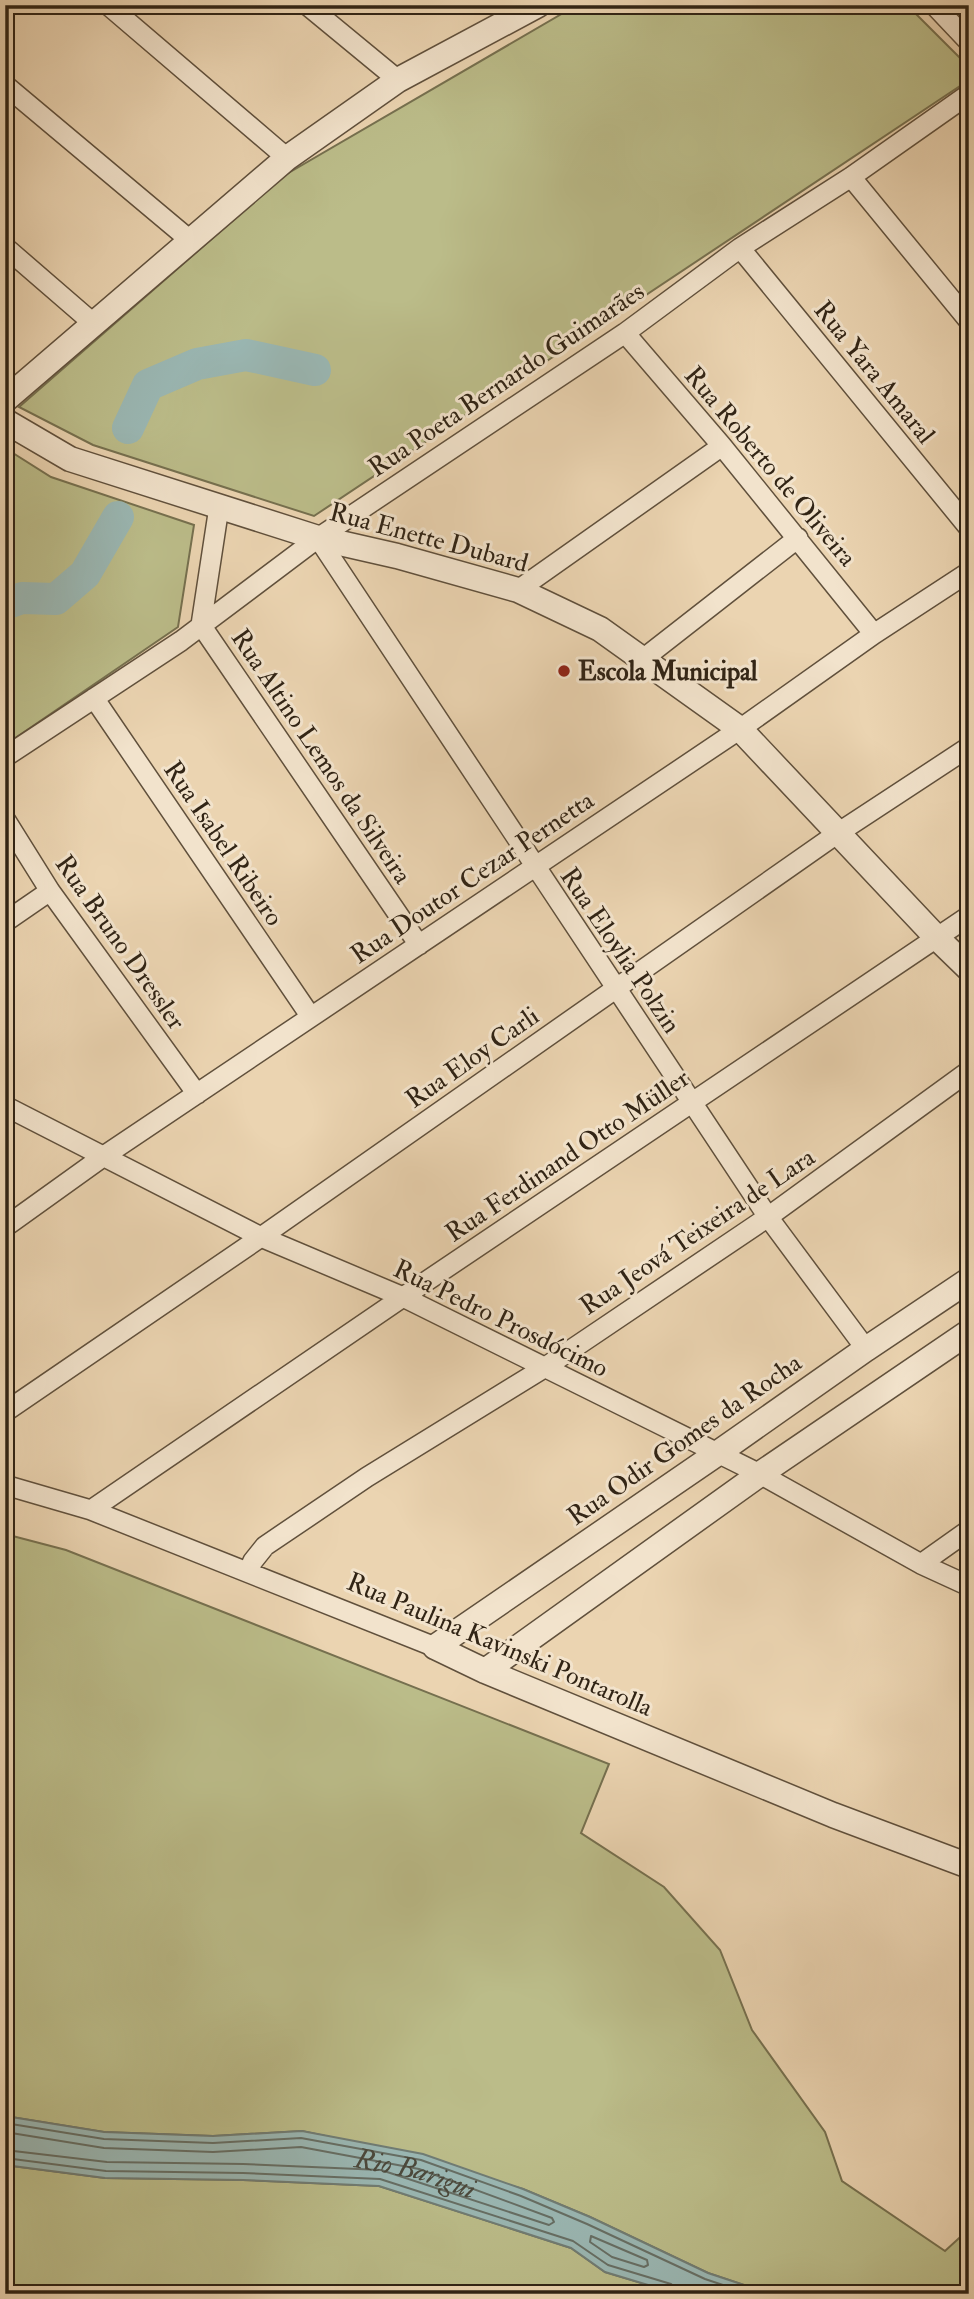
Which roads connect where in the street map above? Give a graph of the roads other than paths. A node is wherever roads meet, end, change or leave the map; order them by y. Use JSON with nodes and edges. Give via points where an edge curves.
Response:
{"nodes":[{"id":1,"x":108,"y":5,"type":"edge"},
{"id":2,"x":307,"y":5,"type":"edge"},
{"id":3,"x":934,"y":5,"type":"edge"},
{"id":4,"x":523,"y":9,"type":"edge"},
{"id":5,"x":969,"y":42,"type":"edge"},
{"id":6,"x":398,"y":80,"type":"junction"},
{"id":7,"x":5,"y":85,"type":"edge"},
{"id":8,"x":969,"y":94,"type":"edge"},
{"id":9,"x":286,"y":158,"type":"junction"},
{"id":10,"x":850,"y":177,"type":"junction"},
{"id":11,"x":191,"y":241,"type":"junction"},
{"id":12,"x":5,"y":247,"type":"edge"},
{"id":13,"x":740,"y":248,"type":"junction"},
{"id":14,"x":969,"y":321,"type":"edge"},
{"id":15,"x":94,"y":324,"type":"junction"},
{"id":16,"x":625,"y":333,"type":"junction"},
{"id":17,"x":5,"y":400,"type":"edge"},
{"id":18,"x":5,"y":421,"type":"edge"},
{"id":19,"x":722,"y":446,"type":"junction"},
{"id":20,"x":219,"y":507,"type":"junction"},
{"id":21,"x":969,"y":528,"type":"edge"},
{"id":22,"x":318,"y":538,"type":"junction"},
{"id":23,"x":798,"y":538,"type":"junction"},
{"id":24,"x":969,"y":572,"type":"edge"},
{"id":25,"x":518,"y":590,"type":"junction"},
{"id":26,"x":201,"y":625,"type":"junction"},
{"id":27,"x":874,"y":634,"type":"junction"},
{"id":28,"x":643,"y":659,"type":"junction"},
{"id":29,"x":94,"y":698,"type":"junction"},
{"id":30,"x":740,"y":729,"type":"junction"},
{"id":31,"x":969,"y":747,"type":"edge"},
{"id":32,"x":5,"y":757,"type":"edge"},
{"id":33,"x":5,"y":819,"type":"edge"},
{"id":34,"x":838,"y":833,"type":"junction"},
{"id":35,"x":534,"y":867,"type":"junction"},
{"id":36,"x":50,"y":891,"type":"junction"},
{"id":37,"x":969,"y":916,"type":"edge"},
{"id":38,"x":5,"y":922,"type":"edge"},
{"id":39,"x":937,"y":938,"type":"junction"},
{"id":40,"x":419,"y":945,"type":"junction"},
{"id":41,"x":969,"y":969,"type":"edge"},
{"id":42,"x":615,"y":989,"type":"junction"},
{"id":43,"x":311,"y":1017,"type":"junction"},
{"id":44,"x":969,"y":1071,"type":"edge"},
{"id":45,"x":197,"y":1094,"type":"junction"},
{"id":46,"x":691,"y":1103,"type":"junction"},
{"id":47,"x":5,"y":1105,"type":"edge"},
{"id":48,"x":104,"y":1156,"type":"junction"},
{"id":49,"x":768,"y":1217,"type":"junction"},
{"id":50,"x":5,"y":1227,"type":"edge"},
{"id":51,"x":261,"y":1237,"type":"junction"},
{"id":52,"x":969,"y":1280,"type":"edge"},
{"id":53,"x":403,"y":1297,"type":"junction"},
{"id":54,"x":969,"y":1332,"type":"edge"},
{"id":55,"x":866,"y":1349,"type":"junction"},
{"id":56,"x":544,"y":1368,"type":"junction"},
{"id":57,"x":5,"y":1412,"type":"edge"},
{"id":58,"x":718,"y":1453,"type":"junction"},
{"id":59,"x":760,"y":1474,"type":"junction"},
{"id":60,"x":5,"y":1485,"type":"edge"},
{"id":61,"x":91,"y":1510,"type":"junction"},
{"id":62,"x":969,"y":1531,"type":"edge"},
{"id":63,"x":921,"y":1564,"type":"junction"},
{"id":64,"x":248,"y":1573,"type":"junction"},
{"id":65,"x":969,"y":1586,"type":"edge"},
{"id":66,"x":435,"y":1647,"type":"junction"},
{"id":67,"x":485,"y":1671,"type":"junction"},
{"id":68,"x":969,"y":1866,"type":"edge"}],
"edges":[{"from":1,"to":9,"type":"street"},
{"from":2,"to":6,"type":"street"},
{"from":3,"to":5,"type":"street"},
{"from":4,"to":6,"type":"street"},
{"from":6,"to":9,"type":"street"},
{"from":7,"to":11,"type":"street"},
{"from":8,"to":10,"type":"street","name":"Rua Poeta Bernardo Guimarães"},
{"from":9,"to":11,"type":"street"},
{"from":10,"to":13,"type":"street","name":"Rua Poeta Bernardo Guimarães"},
{"from":10,"to":14,"type":"street"},
{"from":11,"to":15,"type":"street"},
{"from":12,"to":15,"type":"street"},
{"from":13,"to":16,"type":"street","name":"Rua Poeta Bernardo Guimarães"},
{"from":13,"to":21,"type":"street","name":"Rua Yara Amaral"},
{"from":15,"to":17,"type":"street"},
{"from":16,"to":19,"type":"street","name":"Rua Roberto de Oliveira"},
{"from":16,"to":22,"type":"street","name":"Rua Poeta Bernardo Guimarães"},
{"from":18,"to":20,"type":"street","name":"Rua Enette Dubard","via":[[70,459]]},
{"from":19,"to":23,"type":"street","name":"Rua Roberto de Oliveira"},
{"from":19,"to":25,"type":"street"},
{"from":20,"to":22,"type":"street","name":"Rua Enette Dubard"},
{"from":20,"to":26,"type":"street","name":"Rua Altino Lemos da Silveira"},
{"from":22,"to":25,"type":"street","name":"Rua Enette Dubard"},
{"from":22,"to":26,"type":"street","name":"Rua Poeta Bernardo Guimarães"},
{"from":22,"to":35,"type":"street","name":"Rua Eloylia Polzin"},
{"from":23,"to":27,"type":"street","name":"Rua Roberto de Oliveira"},
{"from":23,"to":28,"type":"street"},
{"from":24,"to":27,"type":"street","name":"Rua Doutor Cezar Pernetta"},
{"from":25,"to":28,"type":"street","name":"Rua Enette Dubard","via":[[600,629]]},
{"from":26,"to":29,"type":"street","name":"Rua Poeta Bernardo Guimarães"},
{"from":26,"to":40,"type":"street","name":"Rua Altino Lemos da Silveira"},
{"from":27,"to":30,"type":"street","name":"Rua Doutor Cezar Pernetta"},
{"from":28,"to":30,"type":"street","name":"Rua Enette Dubard"},
{"from":29,"to":32,"type":"street","name":"Rua Poeta Bernardo Guimarães"},
{"from":29,"to":43,"type":"street","name":"Rua Isabel Ribeiro"},
{"from":30,"to":34,"type":"street","name":"Rua Enette Dubard"},
{"from":30,"to":35,"type":"street","name":"Rua Doutor Cezar Pernetta"},
{"from":31,"to":34,"type":"street","name":"Rua Eloy Carli"},
{"from":33,"to":36,"type":"street","name":"Rua Bruno Dressler"},
{"from":34,"to":39,"type":"street","name":"Rua Enette Dubard"},
{"from":34,"to":42,"type":"street","name":"Rua Eloy Carli"},
{"from":35,"to":40,"type":"street","name":"Rua Doutor Cezar Pernetta"},
{"from":35,"to":42,"type":"street","name":"Rua Eloylia Polzin"},
{"from":36,"to":38,"type":"street"},
{"from":36,"to":45,"type":"street","name":"Rua Bruno Dressler"},
{"from":37,"to":39,"type":"street","name":"Rua Ferdinand Otto Müller"},
{"from":39,"to":41,"type":"street","name":"Rua Enette Dubard"},
{"from":39,"to":46,"type":"street","name":"Rua Ferdinand Otto Müller"},
{"from":40,"to":43,"type":"street","name":"Rua Doutor Cezar Pernetta"},
{"from":42,"to":46,"type":"street","name":"Rua Eloylia Polzin"},
{"from":42,"to":51,"type":"street","name":"Rua Eloy Carli"},
{"from":43,"to":45,"type":"street","name":"Rua Doutor Cezar Pernetta"},
{"from":44,"to":49,"type":"street","name":"Rua Jeová Teixeira de Lara"},
{"from":45,"to":48,"type":"street","name":"Rua Doutor Cezar Pernetta"},
{"from":46,"to":49,"type":"street","name":"Rua Eloylia Polzin"},
{"from":46,"to":53,"type":"street","name":"Rua Ferdinand Otto Müller"},
{"from":47,"to":48,"type":"street","name":"Rua Pedro Prosdócimo"},
{"from":48,"to":50,"type":"street","name":"Rua Doutor Cezar Pernetta"},
{"from":48,"to":51,"type":"street","name":"Rua Pedro Prosdócimo"},
{"from":49,"to":55,"type":"street","name":"Rua Eloylia Polzin"},
{"from":49,"to":56,"type":"street","name":"Rua Jeová Teixeira de Lara"},
{"from":51,"to":53,"type":"street","name":"Rua Pedro Prosdócimo"},
{"from":51,"to":57,"type":"street","name":"Rua Eloy Carli"},
{"from":52,"to":55,"type":"street","name":"Rua Odir Gomes da Rocha"},
{"from":53,"to":56,"type":"street","name":"Rua Pedro Prosdócimo"},
{"from":53,"to":61,"type":"street","name":"Rua Ferdinand Otto Müller"},
{"from":54,"to":59,"type":"street"},
{"from":55,"to":58,"type":"street","name":"Rua Odir Gomes da Rocha"},
{"from":56,"to":58,"type":"street","name":"Rua Pedro Prosdócimo"},
{"from":56,"to":64,"type":"street","name":"Rua Jeová Teixeira de Lara","via":[[265,1546]]},
{"from":58,"to":59,"type":"street","name":"Rua Pedro Prosdócimo"},
{"from":58,"to":66,"type":"street","name":"Rua Odir Gomes da Rocha"},
{"from":59,"to":63,"type":"street","name":"Rua Pedro Prosdócimo"},
{"from":59,"to":67,"type":"street"},
{"from":60,"to":61,"type":"street","name":"Rua Paulina Kavinski Pontarolla"},
{"from":61,"to":64,"type":"street","name":"Rua Paulina Kavinski Pontarolla"},
{"from":62,"to":63,"type":"street"},
{"from":63,"to":65,"type":"street","name":"Rua Pedro Prosdócimo"},
{"from":64,"to":66,"type":"street","name":"Rua Paulina Kavinski Pontarolla"},
{"from":66,"to":67,"type":"street","name":"Rua Paulina Kavinski Pontarolla"},
{"from":67,"to":68,"type":"street","name":"Rua Paulina Kavinski Pontarolla","via":[[833,1815]]}]}
